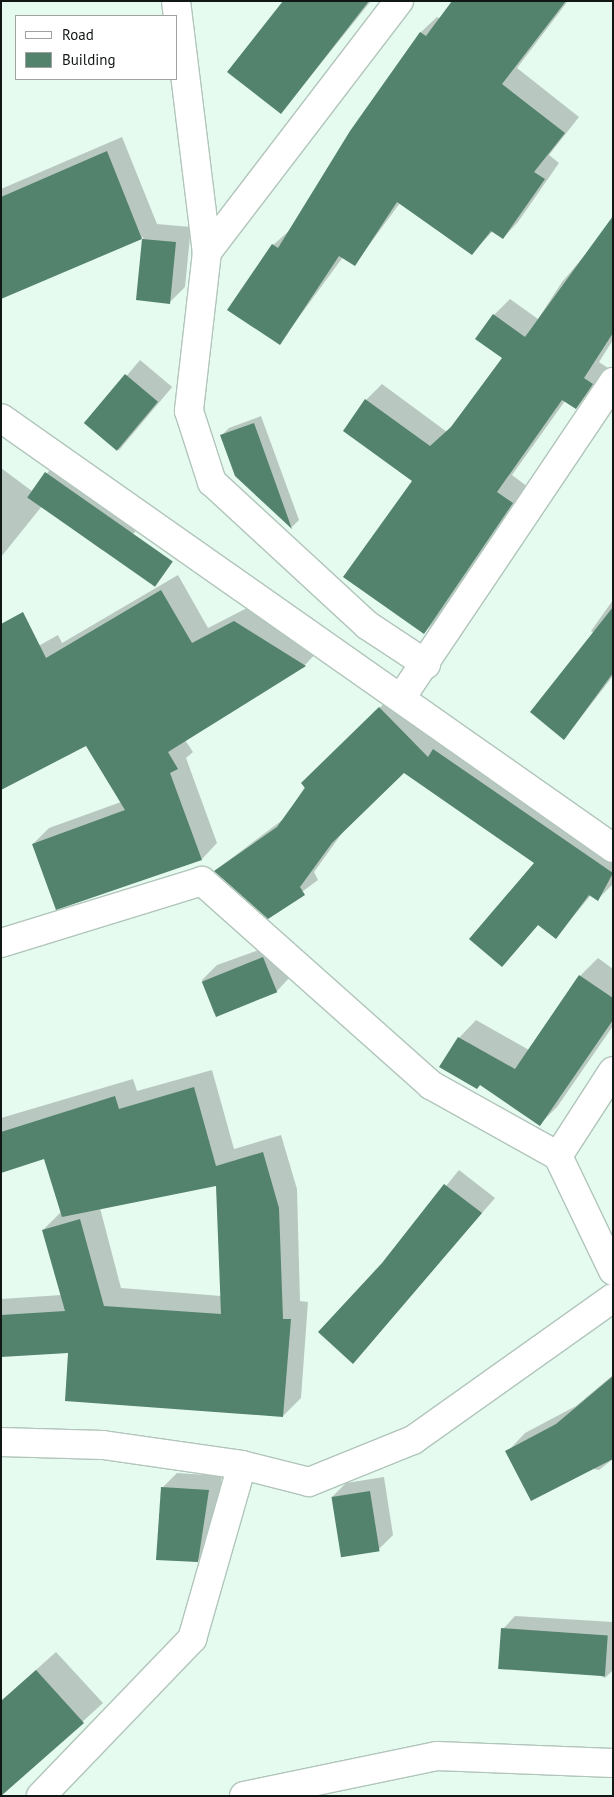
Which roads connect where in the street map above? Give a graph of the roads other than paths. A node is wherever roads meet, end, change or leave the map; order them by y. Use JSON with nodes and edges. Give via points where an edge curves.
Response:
{"nodes":[{"id":1,"x":176,"y":1,"type":"edge"},
{"id":2,"x":399,"y":1,"type":"edge"},
{"id":3,"x":178,"y":15,"type":"edge"},
{"id":4,"x":178,"y":17,"type":"edge"},
{"id":5,"x":207,"y":252,"type":"junction"},
{"id":6,"x":613,"y":382,"type":"edge"},
{"id":7,"x":1,"y":418,"type":"edge"},
{"id":8,"x":426,"y":664,"type":"junction"},
{"id":9,"x":401,"y":698,"type":"junction"},
{"id":10,"x":613,"y":848,"type":"edge"},
{"id":11,"x":1,"y":943,"type":"edge"},
{"id":12,"x":613,"y":1071,"type":"edge"},
{"id":13,"x":558,"y":1156,"type":"junction"},
{"id":14,"x":613,"y":1271,"type":"edge"},
{"id":15,"x":613,"y":1298,"type":"edge"},
{"id":16,"x":1,"y":1442,"type":"edge"},
{"id":17,"x":242,"y":1465,"type":"junction"},
{"id":18,"x":613,"y":1763,"type":"edge"},
{"id":19,"x":41,"y":1796,"type":"edge"},
{"id":20,"x":244,"y":1796,"type":"edge"}],
"edges":[{"from":1,"to":3,"type":"street"},
{"from":2,"to":5,"type":"street"},
{"from":4,"to":5,"type":"street"},
{"from":5,"to":8,"type":"street","via":[[188,411],[212,482],[367,625]]},
{"from":6,"to":8,"type":"street"},
{"from":7,"to":9,"type":"street"},
{"from":8,"to":9,"type":"street"},
{"from":9,"to":10,"type":"street"},
{"from":11,"to":13,"type":"street","via":[[202,881],[431,1084]]},
{"from":12,"to":13,"type":"street"},
{"from":13,"to":14,"type":"street"},
{"from":15,"to":17,"type":"street","via":[[413,1440],[309,1482]]},
{"from":16,"to":17,"type":"street","via":[[103,1444]]},
{"from":17,"to":19,"type":"street","via":[[192,1639]]},
{"from":18,"to":20,"type":"street","via":[[437,1756]]}]}
